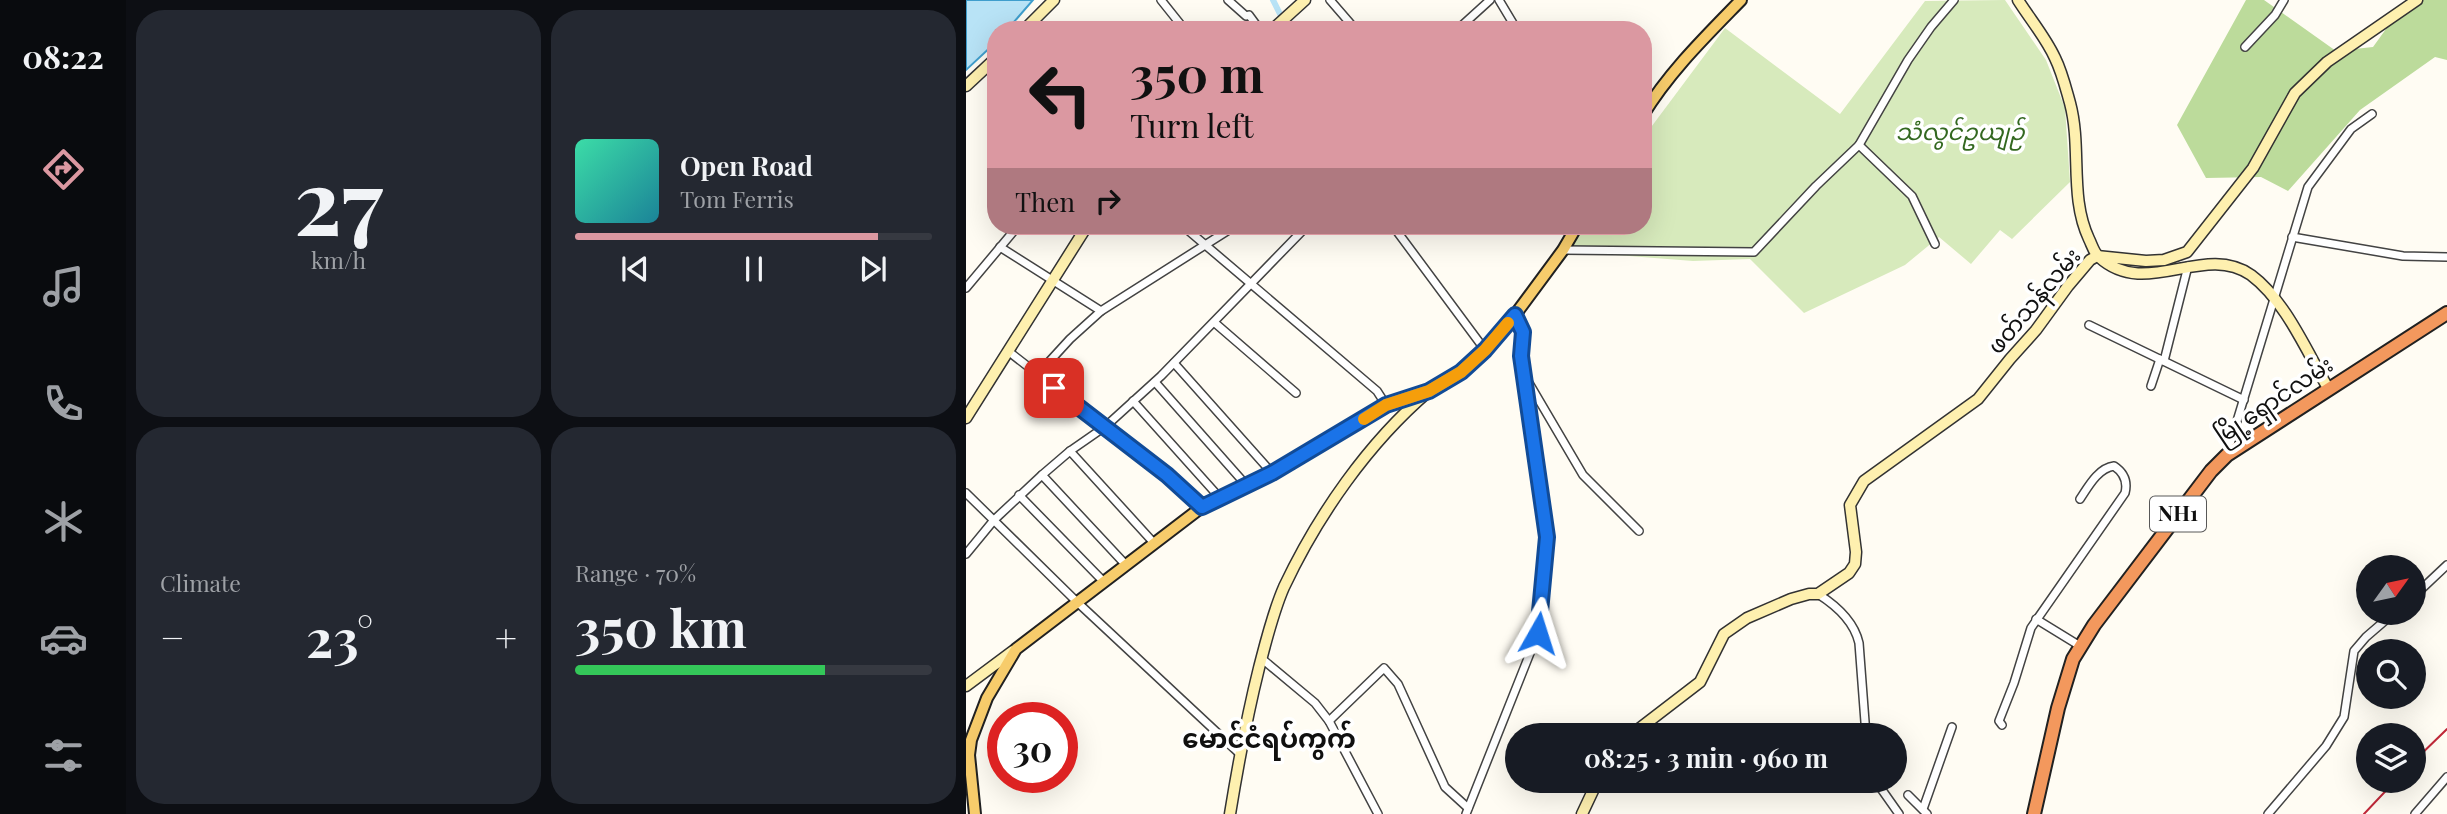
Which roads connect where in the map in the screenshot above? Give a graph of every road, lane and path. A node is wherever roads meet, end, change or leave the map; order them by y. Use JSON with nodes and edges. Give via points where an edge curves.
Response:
{"nodes":[{"id":1,"x":1054,"y":0,"type":"edge"},
{"id":2,"x":1161,"y":0,"type":"edge"},
{"id":3,"x":1228,"y":0,"type":"edge"},
{"id":4,"x":1305,"y":0,"type":"edge"},
{"id":5,"x":1330,"y":0,"type":"edge"},
{"id":6,"x":1490,"y":0,"type":"edge"},
{"id":7,"x":1499,"y":0,"type":"edge"},
{"id":8,"x":1741,"y":0,"type":"edge"},
{"id":9,"x":1954,"y":0,"type":"edge"},
{"id":10,"x":2018,"y":0,"type":"edge"},
{"id":11,"x":2284,"y":0,"type":"edge"},
{"id":12,"x":2417,"y":0,"type":"edge"},
{"id":13,"x":1033,"y":21,"type":"edge"},
{"id":14,"x":1178,"y":21,"type":"edge"},
{"id":15,"x":1253,"y":21,"type":"edge"},
{"id":16,"x":1282,"y":21,"type":"edge"},
{"id":17,"x":1348,"y":21,"type":"edge"},
{"id":18,"x":1467,"y":21,"type":"edge"},
{"id":19,"x":1512,"y":21,"type":"edge"},
{"id":20,"x":2245,"y":47,"type":"dead end"},
{"id":21,"x":987,"y":66,"type":"edge"},
{"id":22,"x":966,"y":86,"type":"edge"},
{"id":23,"x":1652,"y":100,"type":"edge"},
{"id":24,"x":2372,"y":114,"type":"dead end"},
{"id":25,"x":1859,"y":145,"type":"junction"},
{"id":26,"x":1010,"y":235,"type":"edge"},
{"id":27,"x":1081,"y":235,"type":"edge"},
{"id":28,"x":1194,"y":235,"type":"edge"},
{"id":29,"x":1223,"y":235,"type":"edge"},
{"id":30,"x":1298,"y":235,"type":"edge"},
{"id":31,"x":1400,"y":235,"type":"edge"},
{"id":32,"x":1572,"y":235,"type":"edge"},
{"id":33,"x":2292,"y":237,"type":"junction"},
{"id":34,"x":1935,"y":244,"type":"dead end"},
{"id":35,"x":1207,"y":246,"type":"junction"},
{"id":36,"x":1000,"y":247,"type":"junction"},
{"id":37,"x":1563,"y":250,"type":"junction"},
{"id":38,"x":2097,"y":256,"type":"junction"},
{"id":39,"x":2447,"y":257,"type":"edge"},
{"id":40,"x":2188,"y":266,"type":"junction"},
{"id":41,"x":1053,"y":279,"type":"junction"},
{"id":42,"x":1249,"y":284,"type":"junction"},
{"id":43,"x":966,"y":288,"type":"edge"},
{"id":44,"x":2275,"y":297,"type":"junction"},
{"id":45,"x":1101,"y":311,"type":"junction"},
{"id":46,"x":2447,"y":313,"type":"edge"},
{"id":47,"x":1515,"y":315,"type":"junction"},
{"id":48,"x":1215,"y":323,"type":"junction"},
{"id":49,"x":2089,"y":325,"type":"dead end"},
{"id":50,"x":1485,"y":350,"type":"junction"},
{"id":51,"x":1008,"y":351,"type":"junction"},
{"id":52,"x":2162,"y":360,"type":"junction"},
{"id":53,"x":1174,"y":363,"type":"junction"},
{"id":54,"x":1037,"y":375,"type":"junction"},
{"id":55,"x":1524,"y":375,"type":"junction"},
{"id":56,"x":1155,"y":382,"type":"junction"},
{"id":57,"x":2151,"y":386,"type":"dead end"},
{"id":58,"x":2328,"y":388,"type":"junction"},
{"id":59,"x":1429,"y":391,"type":"junction"},
{"id":60,"x":1296,"y":393,"type":"dead end"},
{"id":61,"x":2244,"y":400,"type":"junction"},
{"id":62,"x":1133,"y":401,"type":"junction"},
{"id":63,"x":1386,"y":405,"type":"junction"},
{"id":64,"x":966,"y":418,"type":"edge"},
{"id":65,"x":1106,"y":426,"type":"junction"},
{"id":66,"x":1070,"y":451,"type":"junction"},
{"id":67,"x":2227,"y":455,"type":"junction"},
{"id":68,"x":1272,"y":473,"type":"junction"},
{"id":69,"x":1042,"y":475,"type":"junction"},
{"id":70,"x":1247,"y":486,"type":"junction"},
{"id":71,"x":966,"y":493,"type":"edge"},
{"id":72,"x":1019,"y":495,"type":"junction"},
{"id":73,"x":1220,"y":498,"type":"junction"},
{"id":74,"x":2080,"y":499,"type":"dead end"},
{"id":75,"x":1202,"y":507,"type":"junction"},
{"id":76,"x":994,"y":520,"type":"junction"},
{"id":77,"x":1639,"y":531,"type":"dead end"},
{"id":78,"x":1153,"y":542,"type":"junction"},
{"id":79,"x":966,"y":554,"type":"edge"},
{"id":80,"x":1125,"y":564,"type":"junction"},
{"id":81,"x":2447,"y":565,"type":"edge"},
{"id":82,"x":1103,"y":581,"type":"junction"},
{"id":83,"x":2426,"y":585,"type":"edge"},
{"id":84,"x":1818,"y":594,"type":"junction"},
{"id":85,"x":1076,"y":601,"type":"junction"},
{"id":86,"x":2036,"y":619,"type":"junction"},
{"id":87,"x":2380,"y":625,"type":"edge"},
{"id":88,"x":2080,"y":646,"type":"junction"},
{"id":89,"x":1016,"y":649,"type":"junction"},
{"id":90,"x":1262,"y":658,"type":"junction"},
{"id":91,"x":966,"y":686,"type":"edge"},
{"id":92,"x":1329,"y":721,"type":"junction"},
{"id":93,"x":1647,"y":723,"type":"edge"},
{"id":94,"x":1865,"y":723,"type":"edge"},
{"id":95,"x":2002,"y":725,"type":"dead end"},
{"id":96,"x":1952,"y":727,"type":"dead end"},
{"id":97,"x":1240,"y":754,"type":"junction"},
{"id":98,"x":2447,"y":777,"type":"edge"},
{"id":99,"x":1592,"y":793,"type":"edge"},
{"id":100,"x":1884,"y":793,"type":"edge"},
{"id":101,"x":1908,"y":795,"type":"dead end"},
{"id":102,"x":1467,"y":811,"type":"edge"},
{"id":103,"x":1925,"y":811,"type":"edge"},
{"id":104,"x":975,"y":814,"type":"edge"},
{"id":105,"x":1230,"y":814,"type":"edge"},
{"id":106,"x":1378,"y":814,"type":"edge"},
{"id":107,"x":1582,"y":814,"type":"edge"},
{"id":108,"x":1899,"y":814,"type":"edge"},
{"id":109,"x":2034,"y":814,"type":"edge"},
{"id":110,"x":2268,"y":814,"type":"edge"},
{"id":111,"x":2415,"y":814,"type":"edge"}],
"edges":[{"from":1,"to":13,"type":"main road"},
{"from":2,"to":14,"type":"street"},
{"from":3,"to":15,"type":"street"},
{"from":4,"to":16,"type":"main road"},
{"from":5,"to":17,"type":"street"},
{"from":6,"to":18,"type":"street"},
{"from":7,"to":19,"type":"street"},
{"from":8,"to":23,"type":"main road"},
{"from":9,"to":25,"type":"street","via":[[1908,60]]},
{"from":10,"to":38,"type":"main road","via":[[2055,58],[2071,107],[2080,221]]},
{"from":11,"to":20,"type":"street"},
{"from":12,"to":38,"type":"main road","name":"ဖတ်သန်လမ်း","via":[[2327,62],[2295,93],[2253,168],[2187,252],[2146,261]]},
{"from":21,"to":22,"type":"main road"},
{"from":24,"to":33,"type":"street","via":[[2351,128],[2308,187]]},
{"from":25,"to":34,"type":"street","via":[[1912,196]]},
{"from":25,"to":37,"type":"street","via":[[1754,253]]},
{"from":26,"to":36,"type":"street"},
{"from":27,"to":41,"type":"main road"},
{"from":28,"to":35,"type":"street"},
{"from":29,"to":35,"type":"street"},
{"from":30,"to":42,"type":"street"},
{"from":31,"to":50,"type":"street"},
{"from":32,"to":37,"type":"main road"},
{"from":33,"to":39,"type":"street","via":[[2403,256]]},
{"from":33,"to":44,"type":"street"},
{"from":35,"to":42,"type":"street"},
{"from":35,"to":45,"type":"street"},
{"from":36,"to":41,"type":"street"},
{"from":36,"to":43,"type":"street"},
{"from":37,"to":47,"type":"main road"},
{"from":38,"to":40,"type":"main road","via":[[2131,275]]},
{"from":38,"to":84,"type":"main road","name":"ဖတ်သန်လမ်း","via":[[1978,400],[1864,481],[1850,505],[1855,564]]},
{"from":40,"to":44,"type":"main road","via":[[2228,265],[2249,274]]},
{"from":40,"to":52,"type":"street"},
{"from":41,"to":45,"type":"street"},
{"from":41,"to":51,"type":"main road"},
{"from":42,"to":48,"type":"street"},
{"from":42,"to":63,"type":"street","via":[[1377,391]]},
{"from":44,"to":58,"type":"main road"},
{"from":44,"to":61,"type":"street"},
{"from":45,"to":54,"type":"street"},
{"from":46,"to":58,"type":"highway","name":"မြို့ရှောင်လမ်း","number":"NH1"},
{"from":47,"to":50,"type":"main road"},
{"from":47,"to":55,"type":"street","via":[[1523,332]]},
{"from":48,"to":53,"type":"street"},
{"from":48,"to":60,"type":"street"},
{"from":49,"to":52,"type":"street"},
{"from":50,"to":59,"type":"main road","via":[[1461,372]]},
{"from":51,"to":54,"type":"street"},
{"from":51,"to":64,"type":"main road"},
{"from":52,"to":57,"type":"street"},
{"from":52,"to":61,"type":"street"},
{"from":53,"to":56,"type":"street"},
{"from":53,"to":68,"type":"street"},
{"from":54,"to":65,"type":"street"},
{"from":55,"to":77,"type":"street","via":[[1583,475]]},
{"from":55,"to":102,"type":"street","via":[[1547,537],[1538,633]]},
{"from":56,"to":62,"type":"street"},
{"from":56,"to":70,"type":"street"},
{"from":58,"to":67,"type":"highway","name":"မြို့ရှောင်လမ်း","number":"NH1"},
{"from":59,"to":63,"type":"main road"},
{"from":59,"to":90,"type":"main road","via":[[1404,412],[1356,469],[1325,515],[1284,587]]},
{"from":61,"to":67,"type":"street"},
{"from":62,"to":65,"type":"street"},
{"from":62,"to":73,"type":"street"},
{"from":63,"to":68,"type":"main road"},
{"from":65,"to":66,"type":"street"},
{"from":65,"to":75,"type":"street"},
{"from":66,"to":69,"type":"street"},
{"from":66,"to":78,"type":"street"},
{"from":67,"to":88,"type":"highway","name":"မြို့ရှောင်လမ်း","number":"NH1"},
{"from":68,"to":70,"type":"main road"},
{"from":69,"to":72,"type":"street"},
{"from":69,"to":80,"type":"street"},
{"from":70,"to":73,"type":"main road"},
{"from":71,"to":76,"type":"street"},
{"from":72,"to":76,"type":"street"},
{"from":72,"to":82,"type":"street"},
{"from":73,"to":75,"type":"main road"},
{"from":74,"to":86,"type":"street","via":[[2107,467],[2121,472],[2125,493]]},
{"from":75,"to":78,"type":"main road"},
{"from":76,"to":79,"type":"street"},
{"from":76,"to":85,"type":"street"},
{"from":78,"to":80,"type":"main road"},
{"from":80,"to":82,"type":"main road"},
{"from":81,"to":83,"type":"street"},
{"from":82,"to":85,"type":"main road"},
{"from":84,"to":93,"type":"main road","via":[[1791,599],[1747,618],[1724,634],[1700,682]]},
{"from":84,"to":94,"type":"street","via":[[1856,628]]},
{"from":85,"to":89,"type":"main road"},
{"from":85,"to":97,"type":"street"},
{"from":86,"to":88,"type":"street"},
{"from":86,"to":95,"type":"street","via":[[1999,721]]},
{"from":87,"to":110,"type":"street","via":[[2354,652],[2344,717],[2326,747]]},
{"from":88,"to":109,"type":"highway","name":"မြို့ရှောင်လမ်း","number":"NH1","via":[[2066,677]]},
{"from":89,"to":91,"type":"main road"},
{"from":89,"to":104,"type":"main road","via":[[987,698],[971,740]]},
{"from":90,"to":92,"type":"street","via":[[1315,703]]},
{"from":90,"to":97,"type":"main road"},
{"from":92,"to":102,"type":"street","via":[[1384,668],[1398,684],[1445,787]]},
{"from":92,"to":106,"type":"street"},
{"from":96,"to":103,"type":"street"},
{"from":97,"to":105,"type":"main road"},
{"from":98,"to":111,"type":"street"},
{"from":99,"to":107,"type":"main road"},
{"from":100,"to":108,"type":"street"},
{"from":101,"to":103,"type":"street"}]}
